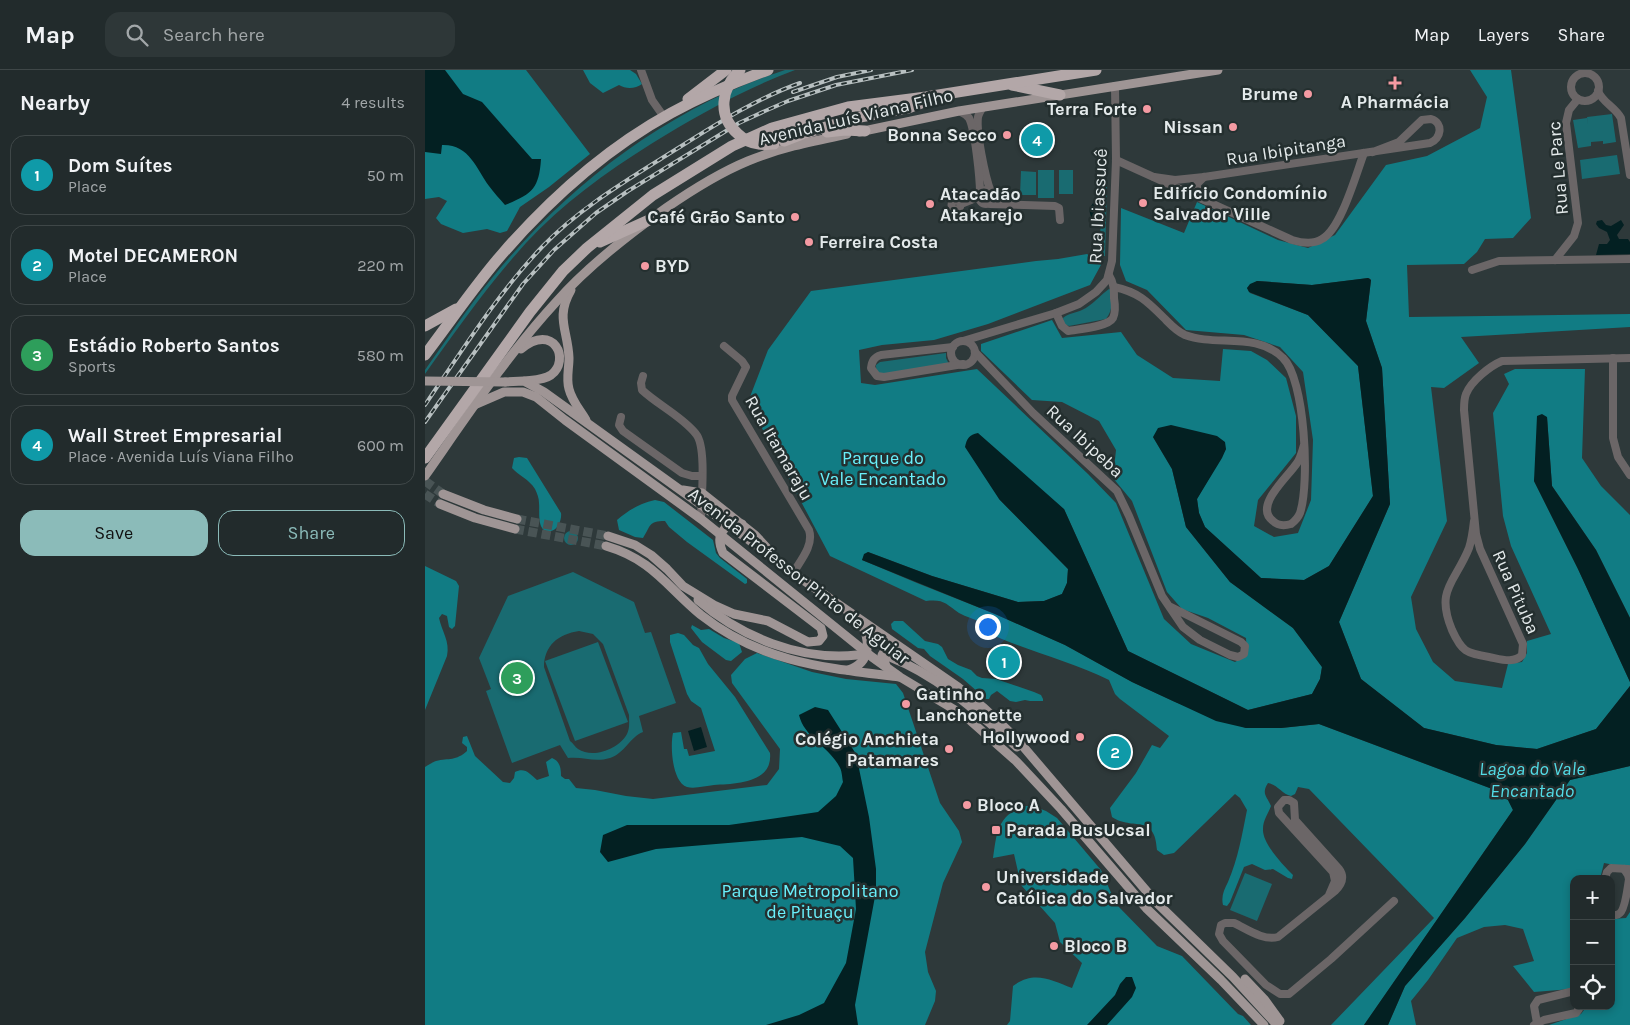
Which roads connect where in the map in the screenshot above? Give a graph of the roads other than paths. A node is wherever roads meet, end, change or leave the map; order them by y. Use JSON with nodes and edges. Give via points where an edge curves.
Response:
{"nodes":[{"id":1,"x":641,"y":70,"type":"edge"},
{"id":2,"x":726,"y":70,"type":"edge"},
{"id":3,"x":740,"y":70,"type":"edge"},
{"id":4,"x":768,"y":70,"type":"edge"},
{"id":5,"x":1096,"y":70,"type":"edge"},
{"id":6,"x":1218,"y":70,"type":"edge"},
{"id":7,"x":1590,"y":72,"type":"edge"},
{"id":8,"x":1574,"y":73,"type":"edge"},
{"id":9,"x":1005,"y":84,"type":"junction"},
{"id":10,"x":1115,"y":86,"type":"junction"},
{"id":11,"x":1598,"y":91,"type":"junction"},
{"id":12,"x":1060,"y":95,"type":"junction"},
{"id":13,"x":926,"y":97,"type":"junction"},
{"id":14,"x":1577,"y":99,"type":"junction"},
{"id":15,"x":983,"y":107,"type":"junction"},
{"id":16,"x":959,"y":110,"type":"junction"},
{"id":17,"x":667,"y":115,"type":"junction"},
{"id":18,"x":865,"y":130,"type":"junction"},
{"id":19,"x":779,"y":142,"type":"junction"},
{"id":20,"x":1369,"y":152,"type":"junction"},
{"id":21,"x":1116,"y":160,"type":"junction"},
{"id":22,"x":1630,"y":174,"type":"edge"},
{"id":23,"x":1204,"y":177,"type":"junction"},
{"id":24,"x":1154,"y":178,"type":"junction"},
{"id":25,"x":992,"y":194,"type":"junction"},
{"id":26,"x":1197,"y":196,"type":"junction"},
{"id":27,"x":980,"y":197,"type":"junction"},
{"id":28,"x":1003,"y":203,"type":"junction"},
{"id":29,"x":961,"y":204,"type":"dead end"},
{"id":30,"x":990,"y":204,"type":"junction"},
{"id":31,"x":649,"y":220,"type":"junction"},
{"id":32,"x":1060,"y":220,"type":"dead end"},
{"id":33,"x":587,"y":248,"type":"junction"},
{"id":34,"x":1555,"y":260,"type":"junction"},
{"id":35,"x":1630,"y":260,"type":"edge"},
{"id":36,"x":1472,"y":270,"type":"dead end"},
{"id":37,"x":1109,"y":275,"type":"junction"},
{"id":38,"x":578,"y":279,"type":"junction"},
{"id":39,"x":1114,"y":287,"type":"junction"},
{"id":40,"x":461,"y":306,"type":"junction"},
{"id":41,"x":1056,"y":313,"type":"junction"},
{"id":42,"x":425,"y":326,"type":"edge"},
{"id":43,"x":985,"y":335,"type":"junction"},
{"id":44,"x":963,"y":341,"type":"junction"},
{"id":45,"x":723,"y":346,"type":"dead end"},
{"id":46,"x":953,"y":347,"type":"junction"},
{"id":47,"x":973,"y":349,"type":"junction"},
{"id":48,"x":425,"y":355,"type":"edge"},
{"id":49,"x":510,"y":358,"type":"junction"},
{"id":50,"x":1613,"y":358,"type":"junction"},
{"id":51,"x":1630,"y":358,"type":"edge"},
{"id":52,"x":965,"y":364,"type":"junction"},
{"id":53,"x":987,"y":366,"type":"junction"},
{"id":54,"x":643,"y":376,"type":"dead end"},
{"id":55,"x":425,"y":381,"type":"edge"},
{"id":56,"x":524,"y":381,"type":"junction"},
{"id":57,"x":475,"y":405,"type":"junction"},
{"id":58,"x":621,"y":417,"type":"dead end"},
{"id":59,"x":591,"y":426,"type":"junction"},
{"id":60,"x":1304,"y":445,"type":"junction"},
{"id":61,"x":425,"y":458,"type":"edge"},
{"id":62,"x":1630,"y":475,"type":"edge"},
{"id":63,"x":425,"y":476,"type":"edge"},
{"id":64,"x":702,"y":476,"type":"junction"},
{"id":65,"x":678,"y":489,"type":"junction"},
{"id":66,"x":702,"y":493,"type":"junction"},
{"id":67,"x":443,"y":494,"type":"tunnel mouth"},
{"id":68,"x":440,"y":504,"type":"tunnel mouth"},
{"id":69,"x":701,"y":506,"type":"junction"},
{"id":70,"x":517,"y":519,"type":"tunnel mouth"},
{"id":71,"x":701,"y":519,"type":"junction"},
{"id":72,"x":1474,"y":521,"type":"junction"},
{"id":73,"x":742,"y":524,"type":"junction"},
{"id":74,"x":729,"y":525,"type":"junction"},
{"id":75,"x":515,"y":530,"type":"tunnel mouth"},
{"id":76,"x":607,"y":536,"type":"tunnel mouth"},
{"id":77,"x":720,"y":536,"type":"junction"},
{"id":78,"x":607,"y":546,"type":"tunnel mouth"},
{"id":79,"x":1480,"y":549,"type":"junction"},
{"id":80,"x":1468,"y":550,"type":"junction"},
{"id":81,"x":780,"y":563,"type":"junction"},
{"id":82,"x":793,"y":572,"type":"junction"},
{"id":83,"x":683,"y":586,"type":"junction"},
{"id":84,"x":1169,"y":606,"type":"junction"},
{"id":85,"x":859,"y":619,"type":"junction"},
{"id":86,"x":865,"y":632,"type":"junction"},
{"id":87,"x":845,"y":634,"type":"junction"},
{"id":88,"x":867,"y":653,"type":"junction"},
{"id":89,"x":857,"y":656,"type":"dead end"},
{"id":90,"x":889,"y":657,"type":"dead end"},
{"id":91,"x":915,"y":658,"type":"junction"},
{"id":92,"x":886,"y":667,"type":"junction"},
{"id":93,"x":845,"y":671,"type":"junction"},
{"id":94,"x":900,"y":677,"type":"junction"},
{"id":95,"x":1037,"y":762,"type":"junction"},
{"id":96,"x":1627,"y":869,"type":"edge"},
{"id":97,"x":1606,"y":875,"type":"edge"},
{"id":98,"x":1629,"y":884,"type":"edge"},
{"id":99,"x":1329,"y":895,"type":"junction"},
{"id":100,"x":1394,"y":901,"type":"dead end"},
{"id":101,"x":1615,"y":914,"type":"edge"},
{"id":102,"x":1252,"y":971,"type":"junction"},
{"id":103,"x":1260,"y":979,"type":"junction"},
{"id":104,"x":1242,"y":982,"type":"junction"},
{"id":105,"x":1252,"y":986,"type":"junction"},
{"id":106,"x":1232,"y":991,"type":"junction"},
{"id":107,"x":1570,"y":991,"type":"edge"},
{"id":108,"x":1578,"y":1010,"type":"edge"},
{"id":109,"x":1535,"y":1024,"type":"edge"},
{"id":110,"x":1264,"y":1025,"type":"edge"},
{"id":111,"x":1277,"y":1025,"type":"edge"},
{"id":112,"x":1283,"y":1025,"type":"edge"}],
"edges":[{"from":1,"to":17,"type":"street","via":[[652,100]]},
{"from":2,"to":17,"type":"highway"},
{"from":3,"to":19,"type":"highway","bridge":true,"via":[[725,91],[723,100],[727,120],[732,129],[749,141],[758,144]]},
{"from":4,"to":17,"type":"highway"},
{"from":5,"to":9,"type":"highway","name":"Avenida Luís Viana Filho"},
{"from":6,"to":10,"type":"main road","name":"Avenida Luís Viana Filho"},
{"from":7,"to":8,"type":"street"},
{"from":7,"to":11,"type":"street","via":[[1597,81]]},
{"from":8,"to":14,"type":"street","via":[[1571,89]]},
{"from":9,"to":12,"type":"highway"},
{"from":9,"to":13,"type":"highway","name":"Avenida Luís Viana Filho"},
{"from":10,"to":12,"type":"main road","name":"Avenida Luís Viana Filho"},
{"from":10,"to":21,"type":"street","name":"Rua Ibiassucê"},
{"from":11,"to":14,"type":"street","via":[[1590,100]]},
{"from":11,"to":22,"type":"street","via":[[1621,118]]},
{"from":12,"to":15,"type":"main road","name":"Avenida Luís Viana Filho"},
{"from":13,"to":19,"type":"highway","via":[[921,103],[908,108],[860,117]]},
{"from":13,"to":33,"type":"highway","name":"Avenida Luís Viana Filho","via":[[820,114],[772,128],[731,146],[653,194]]},
{"from":14,"to":34,"type":"street","name":"Rua Le Parc","via":[[1569,110],[1566,123],[1578,223],[1574,236]]},
{"from":15,"to":16,"type":"main road","name":"Avenida Luís Viana Filho"},
{"from":15,"to":25,"type":"street","via":[[978,125],[985,175]]},
{"from":16,"to":18,"type":"main road","name":"Avenida Luís Viana Filho"},
{"from":16,"to":27,"type":"street","via":[[968,116],[972,126]]},
{"from":17,"to":40,"type":"highway","via":[[630,138],[563,190],[502,254]]},
{"from":18,"to":19,"type":"highway","via":[[836,131]]},
{"from":18,"to":31,"type":"main road","name":"Avenida Luís Viana Filho","via":[[802,144],[748,161],[686,194]]},
{"from":20,"to":20,"type":"street","name":"Rua Ibipitanga","via":[[1435,142],[1440,133],[1439,123],[1431,118],[1422,120],[1399,142]]},
{"from":20,"to":23,"type":"street","name":"Rua Ibipitanga"},
{"from":20,"to":26,"type":"street","via":[[1335,226],[1316,242],[1292,240]]},
{"from":21,"to":24,"type":"street"},
{"from":21,"to":37,"type":"street","name":"Rua Ibiassucê","via":[[1113,261]]},
{"from":23,"to":24,"type":"street","name":"Rua Ibipitanga"},
{"from":23,"to":26,"type":"street","name":"Rua Ibipitanga","via":[[1197,184]]},
{"from":24,"to":26,"type":"street"},
{"from":25,"to":27,"type":"street","via":[[986,190]]},
{"from":25,"to":28,"type":"street"},
{"from":25,"to":30,"type":"street"},
{"from":27,"to":29,"type":"street"},
{"from":27,"to":30,"type":"street","via":[[985,205]]},
{"from":28,"to":30,"type":"street"},
{"from":28,"to":32,"type":"street","via":[[1057,206]]},
{"from":31,"to":33,"type":"highway"},
{"from":31,"to":38,"type":"main road","name":"Avenida Luís Viana Filho"},
{"from":33,"to":61,"type":"highway","name":"Avenida Luís Viana Filho","via":[[546,290]]},
{"from":34,"to":35,"type":"street"},
{"from":34,"to":36,"type":"street","via":[[1499,261]]},
{"from":37,"to":39,"type":"street"},
{"from":37,"to":41,"type":"street","name":"Rua Ibiassucê","via":[[1091,296]]},
{"from":38,"to":49,"type":"main road","name":"Avenida Luís Viana Filho"},
{"from":38,"to":59,"type":"main road","via":[[563,306],[568,380],[572,400]]},
{"from":39,"to":41,"type":"street","via":[[1114,314],[1107,324],[1068,331]]},
{"from":39,"to":60,"type":"street","via":[[1141,296],[1183,334],[1205,339],[1254,342],[1283,358],[1297,387]]},
{"from":40,"to":42,"type":"highway"},
{"from":40,"to":48,"type":"highway"},
{"from":41,"to":43,"type":"street","name":"Rua Ibiassucê"},
{"from":43,"to":44,"type":"street","name":"Rua Ibiassucê"},
{"from":43,"to":47,"type":"street","name":"Rua Ibiassucê","via":[[977,340]]},
{"from":44,"to":46,"type":"street"},
{"from":44,"to":47,"type":"street"},
{"from":45,"to":82,"type":"street","name":"Rua Itamaraju","via":[[746,367],[732,400],[809,530],[807,549]]},
{"from":46,"to":52,"type":"street","via":[[951,354],[954,360]]},
{"from":46,"to":52,"type":"street","via":[[881,355],[875,358],[871,368],[877,376],[883,377]]},
{"from":47,"to":52,"type":"street","via":[[973,359]]},
{"from":47,"to":53,"type":"street","name":"Rua Ibipeba"},
{"from":49,"to":56,"type":"main road","via":[[536,339],[546,339],[556,347],[560,357],[554,372],[543,378]]},
{"from":49,"to":57,"type":"main road","name":"Avenida Luís Viana Filho"},
{"from":50,"to":51,"type":"street","name":"Rua Pituba"},
{"from":50,"to":62,"type":"street","via":[[1613,438],[1618,457]]},
{"from":50,"to":72,"type":"street","name":"Rua Pituba","via":[[1502,361],[1473,384],[1466,395],[1464,410]]},
{"from":52,"to":53,"type":"street"},
{"from":53,"to":84,"type":"street","name":"Rua Ibipeba","via":[[1117,491]]},
{"from":54,"to":64,"type":"street","via":[[642,390],[699,438]]},
{"from":55,"to":56,"type":"main road","bridge":true},
{"from":56,"to":59,"type":"main road","name":"Avenida Professor Pinto de Aguiar"},
{"from":57,"to":63,"type":"main road","name":"Avenida Luís Viana Filho"},
{"from":57,"to":71,"type":"main road","name":"Avenida Professor Pinto de Aguiar","via":[[504,392],[523,392],[536,397]]},
{"from":58,"to":64,"type":"street","via":[[619,425],[623,431],[681,473]]},
{"from":59,"to":65,"type":"main road","name":"Avenida Professor Pinto de Aguiar"},
{"from":60,"to":60,"type":"street","via":[[1306,476],[1300,514],[1291,524],[1279,525],[1267,514],[1267,503],[1298,462]]},
{"from":64,"to":66,"type":"street"},
{"from":65,"to":66,"type":"main road"},
{"from":65,"to":69,"type":"main road","name":"Avenida Professor Pinto de Aguiar"},
{"from":66,"to":69,"type":"street"},
{"from":66,"to":73,"type":"main road"},
{"from":67,"to":70,"type":"main road"},
{"from":68,"to":75,"type":"main road"},
{"from":69,"to":71,"type":"street"},
{"from":69,"to":74,"type":"main road","name":"Avenida Professor Pinto de Aguiar"},
{"from":71,"to":77,"type":"main road","name":"Avenida Professor Pinto de Aguiar"},
{"from":72,"to":79,"type":"street","name":"Rua Pituba"},
{"from":72,"to":80,"type":"street","name":"Rua Pituba"},
{"from":73,"to":74,"type":"main road"},
{"from":73,"to":81,"type":"main road"},
{"from":74,"to":77,"type":"main road"},
{"from":74,"to":81,"type":"main road","name":"Avenida Professor Pinto de Aguiar"},
{"from":76,"to":83,"type":"main road","via":[[629,542],[651,555]]},
{"from":77,"to":83,"type":"main road","via":[[723,553],[821,628],[821,638],[812,643],[768,621],[734,614]]},
{"from":77,"to":87,"type":"main road","name":"Avenida Professor Pinto de Aguiar"},
{"from":78,"to":93,"type":"main road","via":[[650,567],[701,614],[742,642],[794,661]]},
{"from":79,"to":80,"type":"street"},
{"from":79,"to":80,"type":"street","name":"Rua Pituba","via":[[1523,644],[1522,655],[1515,660],[1471,654],[1458,644],[1445,610],[1445,597]]},
{"from":81,"to":82,"type":"main road","name":"Avenida Professor Pinto de Aguiar"},
{"from":82,"to":85,"type":"main road","name":"Avenida Professor Pinto de Aguiar"},
{"from":83,"to":89,"type":"main road","via":[[726,622],[775,644],[824,657]]},
{"from":84,"to":84,"type":"street","name":"Rua Ibipeba","via":[[1183,627],[1200,640],[1234,657],[1244,654],[1245,646],[1241,642]]},
{"from":85,"to":86,"type":"main road"},
{"from":85,"to":91,"type":"main road","name":"Avenida Professor Pinto de Aguiar"},
{"from":86,"to":87,"type":"main road","via":[[861,638]]},
{"from":86,"to":88,"type":"main road"},
{"from":87,"to":88,"type":"main road","name":"Avenida Professor Pinto de Aguiar"},
{"from":88,"to":92,"type":"main road","name":"Avenida Professor Pinto de Aguiar"},
{"from":88,"to":93,"type":"main road","via":[[860,664]]},
{"from":90,"to":95,"type":"main road","via":[[911,666],[957,696]]},
{"from":91,"to":92,"type":"main road","via":[[885,649],[882,655]]},
{"from":91,"to":95,"type":"main road","name":"Avenida Professor Pinto de Aguiar","via":[[984,708]]},
{"from":92,"to":94,"type":"main road","name":"Avenida Professor Pinto de Aguiar"},
{"from":93,"to":94,"type":"main road"},
{"from":94,"to":106,"type":"main road","name":"Avenida Professor Pinto de Aguiar","via":[[965,716],[1016,761],[1147,909]]},
{"from":95,"to":104,"type":"main road","name":"Avenida Professor Pinto de Aguiar","via":[[1155,901]]},
{"from":96,"to":97,"type":"street","via":[[1611,868]]},
{"from":96,"to":98,"type":"street"},
{"from":98,"to":101,"type":"street","via":[[1620,913]]},
{"from":99,"to":99,"type":"street","via":[[1341,883],[1342,873],[1295,820],[1292,802],[1283,800],[1278,807],[1279,813],[1333,872],[1335,881]]},
{"from":99,"to":102,"type":"street","via":[[1272,939],[1263,938],[1234,923],[1221,925],[1220,938]]},
{"from":100,"to":103,"type":"street","via":[[1289,994],[1280,994]]},
{"from":102,"to":103,"type":"street"},
{"from":102,"to":104,"type":"street"},
{"from":103,"to":105,"type":"street"},
{"from":104,"to":105,"type":"main road"},
{"from":104,"to":106,"type":"street"},
{"from":104,"to":111,"type":"main road","name":"Avenida Professor Pinto de Aguiar"},
{"from":105,"to":112,"type":"main road"},
{"from":106,"to":110,"type":"main road","name":"Avenida Professor Pinto de Aguiar"},
{"from":107,"to":109,"type":"street","via":[[1537,1000]]},
{"from":108,"to":109,"type":"street"}]}
